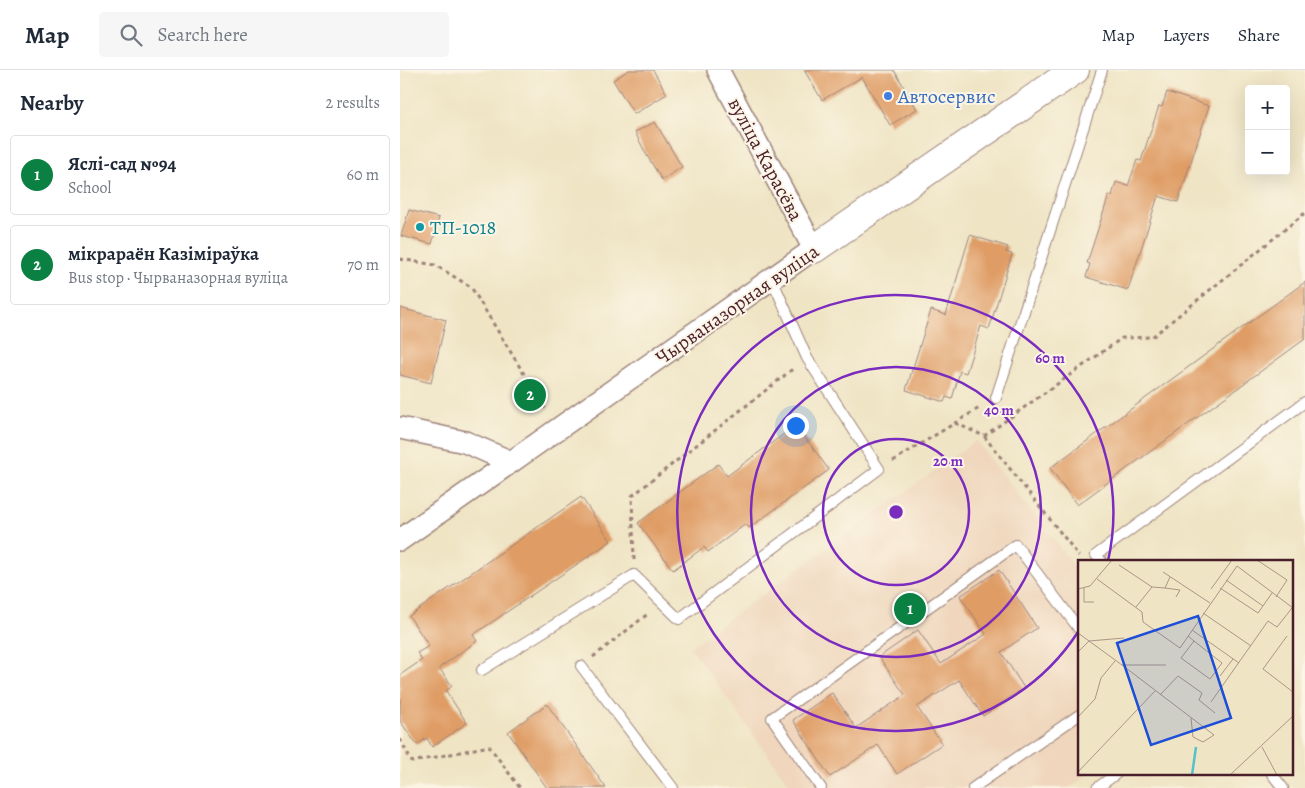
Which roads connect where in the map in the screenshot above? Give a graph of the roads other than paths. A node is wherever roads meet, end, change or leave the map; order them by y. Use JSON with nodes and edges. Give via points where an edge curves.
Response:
{"nodes":[{"id":1,"x":718,"y":70,"type":"edge"},
{"id":2,"x":1075,"y":70,"type":"edge"},
{"id":3,"x":1102,"y":70,"type":"edge"},
{"id":4,"x":814,"y":249,"type":"junction"},
{"id":5,"x":772,"y":279,"type":"junction"},
{"id":6,"x":996,"y":398,"type":"road end"},
{"id":7,"x":1305,"y":402,"type":"edge"},
{"id":8,"x":400,"y":428,"type":"edge"},
{"id":9,"x":511,"y":462,"type":"junction"},
{"id":10,"x":400,"y":540,"type":"edge"},
{"id":11,"x":1100,"y":560,"type":"edge"},
{"id":12,"x":1078,"y":628,"type":"edge"},
{"id":13,"x":581,"y":666,"type":"road end"},
{"id":14,"x":482,"y":670,"type":"dead end"},
{"id":15,"x":1078,"y":717,"type":"edge"},
{"id":16,"x":1113,"y":776,"type":"edge"},
{"id":17,"x":1274,"y":776,"type":"edge"},
{"id":18,"x":672,"y":788,"type":"edge"},
{"id":19,"x":821,"y":788,"type":"edge"},
{"id":20,"x":973,"y":788,"type":"edge"},
{"id":21,"x":1097,"y":788,"type":"edge"},
{"id":22,"x":1283,"y":788,"type":"edge"}],
"edges":[{"from":1,"to":4,"type":"street","name":"вуліца Карасёва"},
{"from":2,"to":4,"type":"street","name":"Чырваназорная вуліца"},
{"from":3,"to":6,"type":"lane"},
{"from":4,"to":5,"type":"street","name":"Чырваназорная вуліца"},
{"from":5,"to":9,"type":"street","name":"Чырваназорная вуліца"},
{"from":5,"to":14,"type":"lane","via":[[807,358],[879,469],[679,618],[634,576]]},
{"from":7,"to":11,"type":"lane","via":[[1096,555]]},
{"from":8,"to":9,"type":"street","via":[[465,442]]},
{"from":9,"to":10,"type":"street","name":"Чырваназорная вуліца"},
{"from":12,"to":19,"type":"lane","via":[[1016,544],[772,718]]},
{"from":13,"to":18,"type":"lane"},
{"from":15,"to":20,"type":"lane"},
{"from":16,"to":21,"type":"lane"},
{"from":17,"to":22,"type":"lane"}]}
